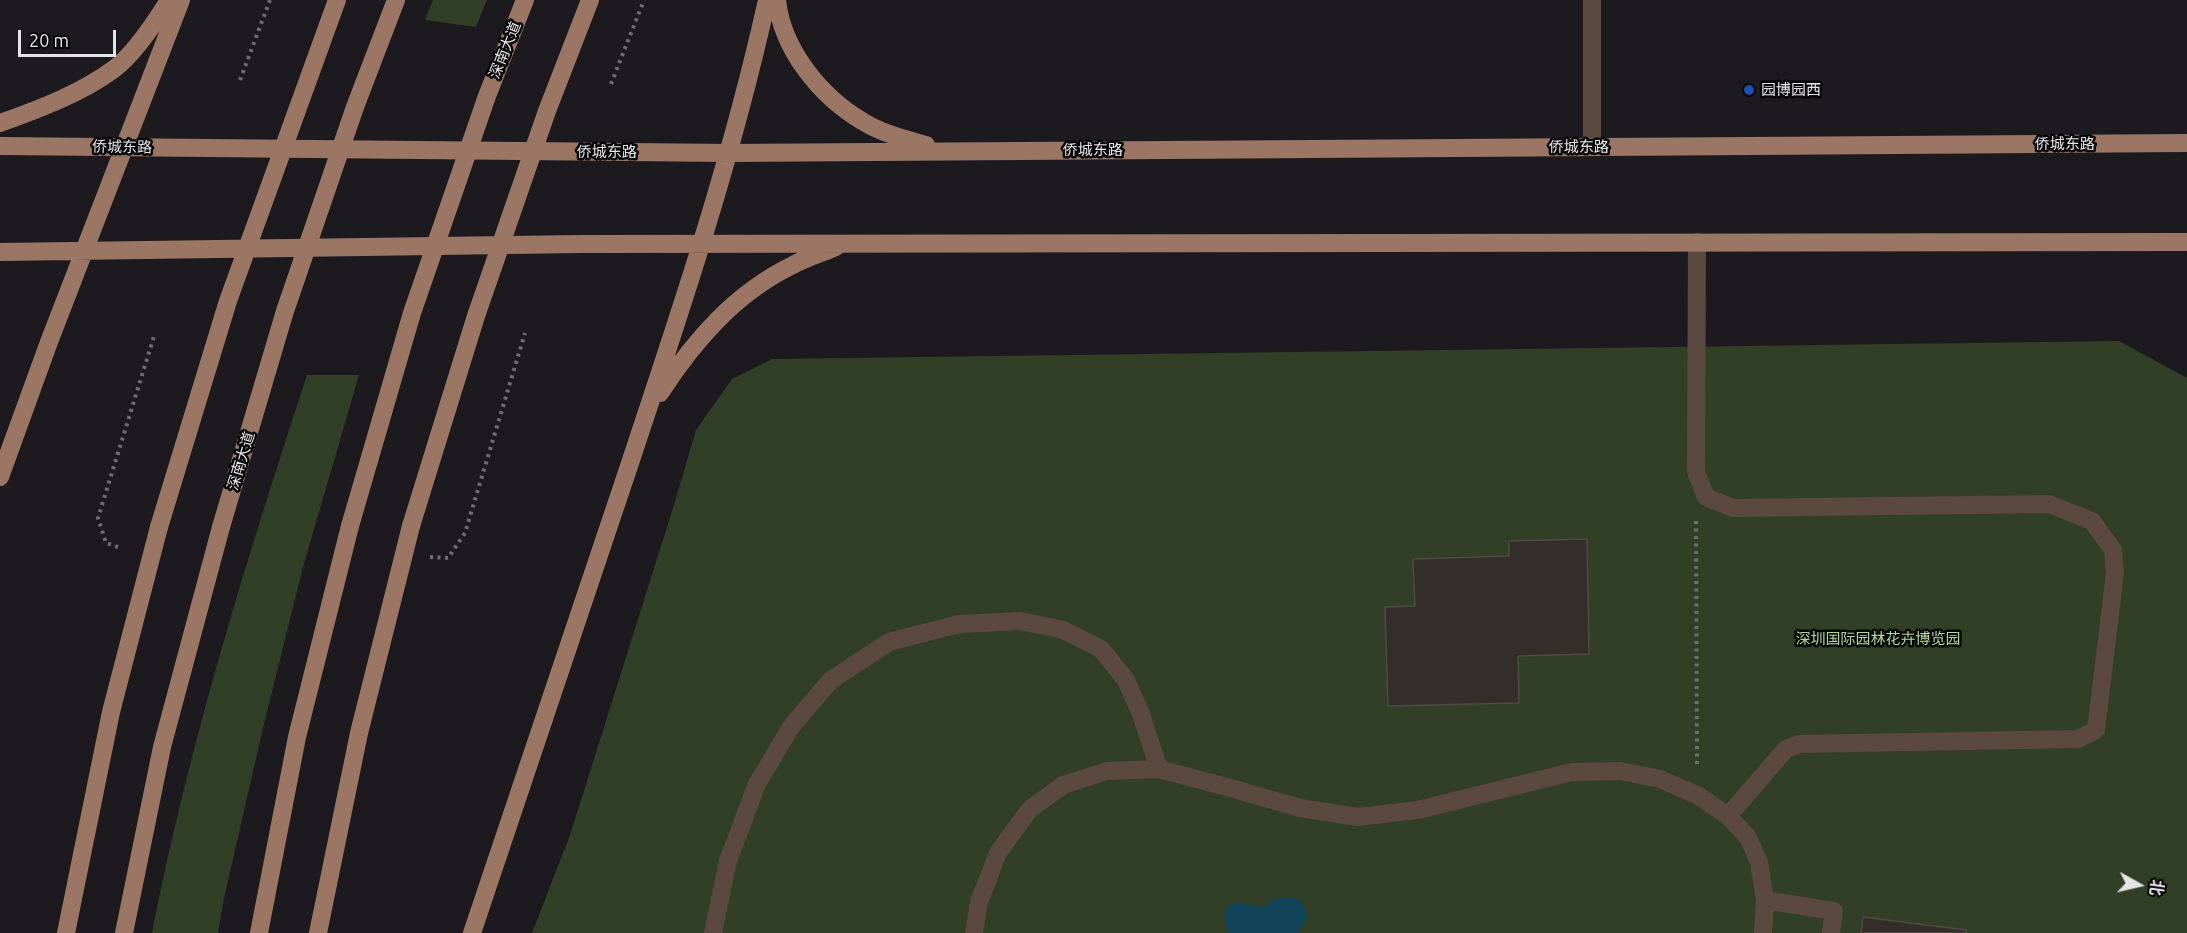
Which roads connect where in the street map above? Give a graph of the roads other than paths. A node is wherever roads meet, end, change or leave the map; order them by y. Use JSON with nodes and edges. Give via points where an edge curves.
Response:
{"nodes":[{"id":1,"x":169,"y":0,"type":"edge"},
{"id":2,"x":181,"y":0,"type":"edge"},
{"id":3,"x":337,"y":0,"type":"edge"},
{"id":4,"x":396,"y":0,"type":"edge"},
{"id":5,"x":525,"y":0,"type":"edge"},
{"id":6,"x":590,"y":0,"type":"edge"},
{"id":7,"x":767,"y":0,"type":"edge"},
{"id":8,"x":777,"y":0,"type":"edge"},
{"id":9,"x":1592,"y":0,"type":"edge"},
{"id":10,"x":0,"y":123,"type":"edge"},
{"id":11,"x":2187,"y":143,"type":"edge"},
{"id":12,"x":0,"y":146,"type":"edge"},
{"id":13,"x":1592,"y":147,"type":"junction"},
{"id":14,"x":124,"y":148,"type":"junction"},
{"id":15,"x":948,"y":151,"type":"junction"},
{"id":16,"x":730,"y":153,"type":"junction"},
{"id":17,"x":1697,"y":242,"type":"junction"},
{"id":18,"x":2187,"y":242,"type":"edge"},
{"id":19,"x":701,"y":244,"type":"junction"},
{"id":20,"x":844,"y":244,"type":"junction"},
{"id":21,"x":85,"y":251,"type":"junction"},
{"id":22,"x":0,"y":252,"type":"edge"},
{"id":23,"x":646,"y":415,"type":"junction"},
{"id":24,"x":0,"y":477,"type":"edge"},
{"id":25,"x":1159,"y":769,"type":"junction"},
{"id":26,"x":1728,"y":816,"type":"junction"},
{"id":27,"x":1765,"y":900,"type":"junction"},
{"id":28,"x":66,"y":933,"type":"edge"},
{"id":29,"x":124,"y":933,"type":"edge"},
{"id":30,"x":259,"y":933,"type":"edge"},
{"id":31,"x":318,"y":933,"type":"edge"},
{"id":32,"x":472,"y":933,"type":"edge"},
{"id":33,"x":712,"y":933,"type":"edge"},
{"id":34,"x":974,"y":933,"type":"edge"},
{"id":35,"x":1763,"y":933,"type":"edge"},
{"id":36,"x":1831,"y":933,"type":"edge"}],
"edges":[{"from":1,"to":10,"type":"main road","via":[[153,26],[115,69],[72,94]]},
{"from":2,"to":14,"type":"main road"},
{"from":3,"to":28,"type":"main road","bridge":true,"via":[[228,301],[159,527],[111,712]]},
{"from":4,"to":29,"type":"main road","name":"深南大道","bridge":true,"via":[[285,311],[221,527],[162,747]]},
{"from":5,"to":30,"type":"main road","name":"深南大道","bridge":true,"via":[[487,96],[412,313],[350,526],[297,736]]},
{"from":6,"to":31,"type":"main road","bridge":true,"via":[[476,316],[411,526],[359,733]]},
{"from":7,"to":16,"type":"main road"},
{"from":8,"to":15,"type":"main road","via":[[787,38],[809,75],[832,98],[862,121],[897,137]]},
{"from":9,"to":13,"type":"street"},
{"from":11,"to":13,"type":"main road","name":"侨城东路"},
{"from":12,"to":14,"type":"main road","name":"侨城东路"},
{"from":13,"to":15,"type":"main road","name":"侨城东路"},
{"from":14,"to":16,"type":"main road","name":"侨城东路"},
{"from":14,"to":21,"type":"main road"},
{"from":15,"to":16,"type":"main road","name":"侨城东路"},
{"from":16,"to":19,"type":"main road"},
{"from":17,"to":18,"type":"main road"},
{"from":17,"to":20,"type":"main road"},
{"from":17,"to":26,"type":"street","via":[[1696,472],[1706,496],[1733,508],[2049,504],[2092,521],[2113,550],[2115,573],[2096,730],[2078,739],[1799,744],[1786,749]]},
{"from":19,"to":20,"type":"main road"},
{"from":19,"to":21,"type":"main road"},
{"from":19,"to":23,"type":"main road"},
{"from":20,"to":23,"type":"main road","via":[[792,265],[749,292],[714,322],[682,360]]},
{"from":21,"to":22,"type":"main road"},
{"from":21,"to":24,"type":"main road"},
{"from":23,"to":32,"type":"main road"},
{"from":25,"to":26,"type":"street","via":[[1300,808],[1358,816],[1418,810],[1572,772],[1620,771],[1660,779],[1697,795]]},
{"from":25,"to":33,"type":"street","via":[[1126,680],[1101,649],[1063,630],[1021,621],[959,624],[889,642],[830,681],[791,727],[757,784],[728,861]]},
{"from":25,"to":34,"type":"street","via":[[1107,771],[1063,785],[1029,810],[998,853],[979,902]]},
{"from":26,"to":27,"type":"street","via":[[1748,837],[1759,862]]},
{"from":27,"to":35,"type":"street"},
{"from":27,"to":36,"type":"street","via":[[1834,911]]}]}
